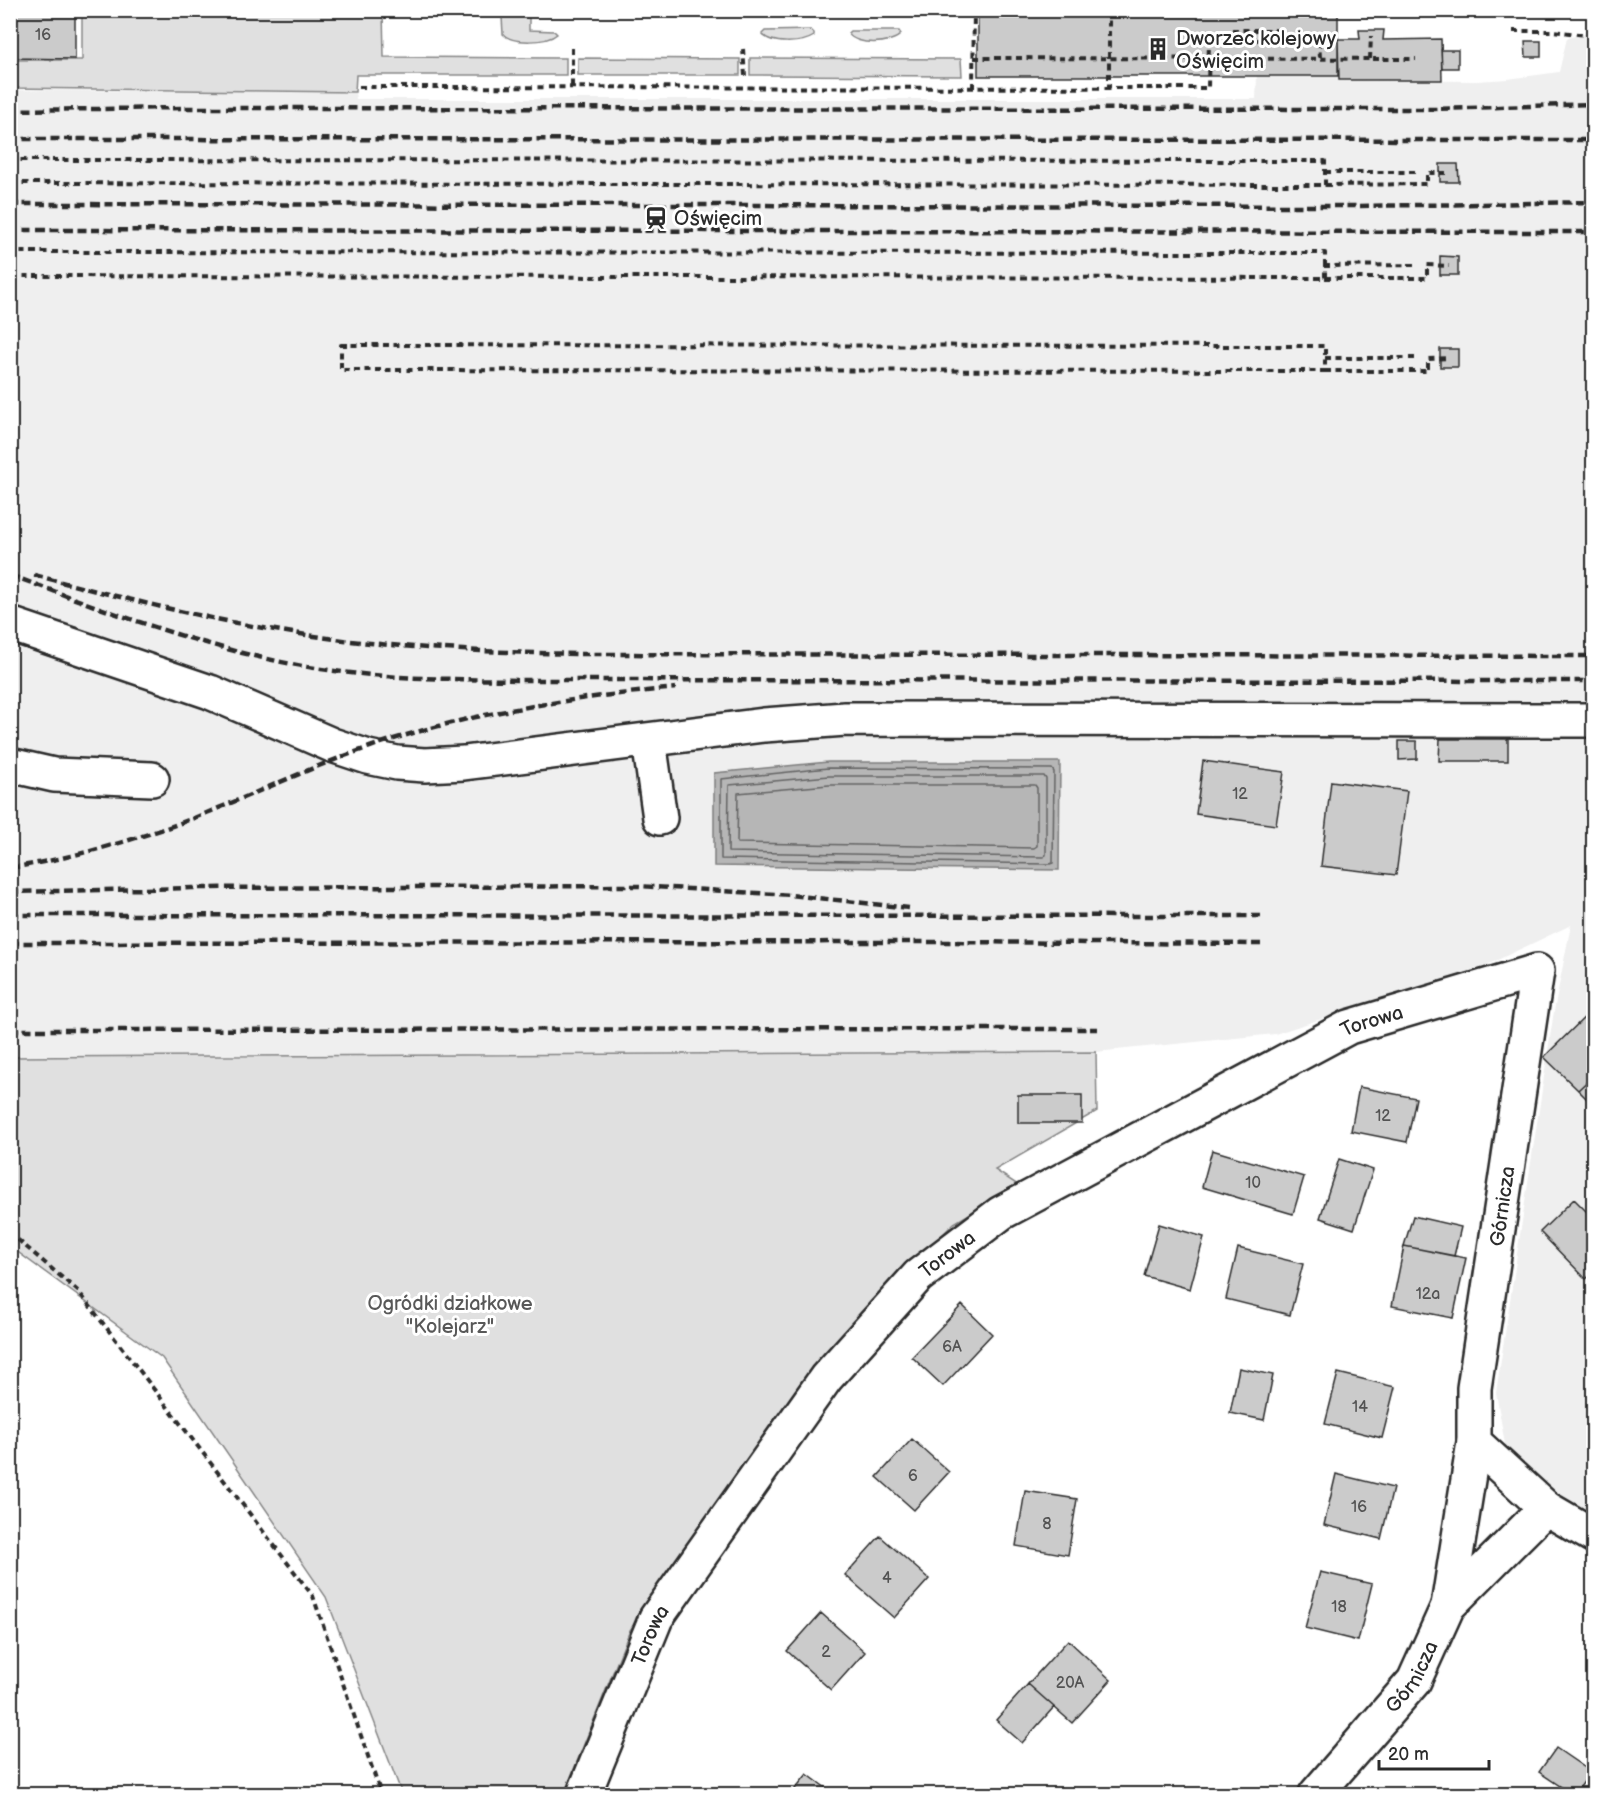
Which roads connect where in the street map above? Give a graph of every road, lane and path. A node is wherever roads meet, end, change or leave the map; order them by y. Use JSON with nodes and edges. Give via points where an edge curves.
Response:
{"nodes":[{"id":1,"x":974,"y":10,"type":"edge"},
{"id":2,"x":1133,"y":10,"type":"edge"},
{"id":3,"x":1109,"y":11,"type":"edge"},
{"id":4,"x":1232,"y":30,"type":"dead end"},
{"id":5,"x":1513,"y":31,"type":"dead end"},
{"id":6,"x":1371,"y":36,"type":"dead end"},
{"id":7,"x":1593,"y":36,"type":"edge"},
{"id":8,"x":1274,"y":40,"type":"junction"},
{"id":9,"x":572,"y":48,"type":"dead end"},
{"id":10,"x":743,"y":48,"type":"dead end"},
{"id":11,"x":974,"y":58,"type":"junction"},
{"id":12,"x":1320,"y":58,"type":"junction"},
{"id":13,"x":1109,"y":59,"type":"junction"},
{"id":14,"x":1209,"y":59,"type":"junction"},
{"id":15,"x":1370,"y":59,"type":"junction"},
{"id":16,"x":1416,"y":59,"type":"dead end"},
{"id":17,"x":745,"y":76,"type":"dead end"},
{"id":18,"x":359,"y":87,"type":"dead end"},
{"id":19,"x":572,"y":88,"type":"junction"},
{"id":20,"x":974,"y":88,"type":"junction"},
{"id":21,"x":1110,"y":88,"type":"junction"},
{"id":22,"x":10,"y":160,"type":"edge"},
{"id":23,"x":1325,"y":172,"type":"junction"},
{"id":24,"x":1416,"y":172,"type":"dead end"},
{"id":25,"x":1449,"y":173,"type":"dead end"},
{"id":26,"x":10,"y":183,"type":"edge"},
{"id":27,"x":1325,"y":185,"type":"junction"},
{"id":28,"x":10,"y":252,"type":"edge"},
{"id":29,"x":1416,"y":265,"type":"dead end"},
{"id":30,"x":1324,"y":266,"type":"junction"},
{"id":31,"x":1449,"y":266,"type":"dead end"},
{"id":32,"x":10,"y":276,"type":"edge"},
{"id":33,"x":1325,"y":278,"type":"junction"},
{"id":34,"x":1325,"y":358,"type":"junction"},
{"id":35,"x":1416,"y":358,"type":"dead end"},
{"id":36,"x":1449,"y":358,"type":"dead end"},
{"id":37,"x":1325,"y":371,"type":"junction"},
{"id":38,"x":10,"y":624,"type":"edge"},
{"id":39,"x":1593,"y":720,"type":"edge"},
{"id":40,"x":649,"y":741,"type":"junction"},
{"id":41,"x":10,"y":765,"type":"edge"},
{"id":42,"x":152,"y":778,"type":"dead end"},
{"id":43,"x":660,"y":818,"type":"dead end"},
{"id":44,"x":1537,"y":971,"type":"joint"},
{"id":45,"x":10,"y":1233,"type":"edge"},
{"id":46,"x":1474,"y":1442,"type":"junction"},
{"id":47,"x":1546,"y":1508,"type":"junction"},
{"id":48,"x":1593,"y":1536,"type":"edge"},
{"id":49,"x":1448,"y":1606,"type":"junction"},
{"id":50,"x":381,"y":1794,"type":"edge"},
{"id":51,"x":584,"y":1794,"type":"edge"},
{"id":52,"x":1317,"y":1794,"type":"edge"}],
"edges":[{"from":1,"to":11,"type":"path"},
{"from":2,"to":3,"type":"path"},
{"from":3,"to":13,"type":"path"},
{"from":4,"to":8,"type":"path","via":[[1275,30]]},
{"from":5,"to":7,"type":"path"},
{"from":6,"to":15,"type":"path"},
{"from":8,"to":12,"type":"path","via":[[1319,40]]},
{"from":8,"to":14,"type":"path","via":[[1209,40]]},
{"from":9,"to":19,"type":"path"},
{"from":10,"to":17,"type":"path"},
{"from":11,"to":13,"type":"path"},
{"from":11,"to":20,"type":"path"},
{"from":12,"to":14,"type":"path"},
{"from":12,"to":15,"type":"path"},
{"from":13,"to":14,"type":"path"},
{"from":13,"to":21,"type":"path"},
{"from":14,"to":21,"type":"path","via":[[1208,88]]},
{"from":15,"to":16,"type":"path"},
{"from":18,"to":19,"type":"path"},
{"from":19,"to":20,"type":"path"},
{"from":20,"to":21,"type":"path"},
{"from":22,"to":23,"type":"path","via":[[1325,161]]},
{"from":23,"to":24,"type":"path"},
{"from":23,"to":27,"type":"path"},
{"from":25,"to":27,"type":"path","via":[[1427,173],[1427,184]]},
{"from":26,"to":27,"type":"path"},
{"from":28,"to":30,"type":"path","via":[[1325,253]]},
{"from":29,"to":30,"type":"path"},
{"from":30,"to":33,"type":"path"},
{"from":31,"to":33,"type":"path","via":[[1427,266],[1427,278]]},
{"from":32,"to":33,"type":"path"},
{"from":34,"to":35,"type":"path"},
{"from":34,"to":37,"type":"path"},
{"from":34,"to":37,"type":"path","via":[[1325,346],[341,345],[341,370]]},
{"from":36,"to":37,"type":"path","via":[[1428,358],[1428,371]]},
{"from":38,"to":40,"type":"street","via":[[190,685],[332,745],[382,761],[464,763]]},
{"from":39,"to":40,"type":"street","via":[[866,719],[765,725]]},
{"from":40,"to":43,"type":"street"},
{"from":41,"to":42,"type":"street","via":[[54,775]]},
{"from":44,"to":46,"type":"street","name":"Górnicza","via":[[1474,1388]]},
{"from":44,"to":51,"type":"street","name":"Torowa","via":[[1349,1027],[1001,1213],[918,1276],[826,1378],[656,1618]]},
{"from":45,"to":50,"type":"path","via":[[79,1292],[313,1596]]},
{"from":46,"to":47,"type":"street"},
{"from":46,"to":49,"type":"street","name":"Górnicza"},
{"from":47,"to":48,"type":"street"},
{"from":47,"to":49,"type":"street","name":"Górnicza"},
{"from":49,"to":52,"type":"street","name":"Górnicza","via":[[1414,1681]]}]}
